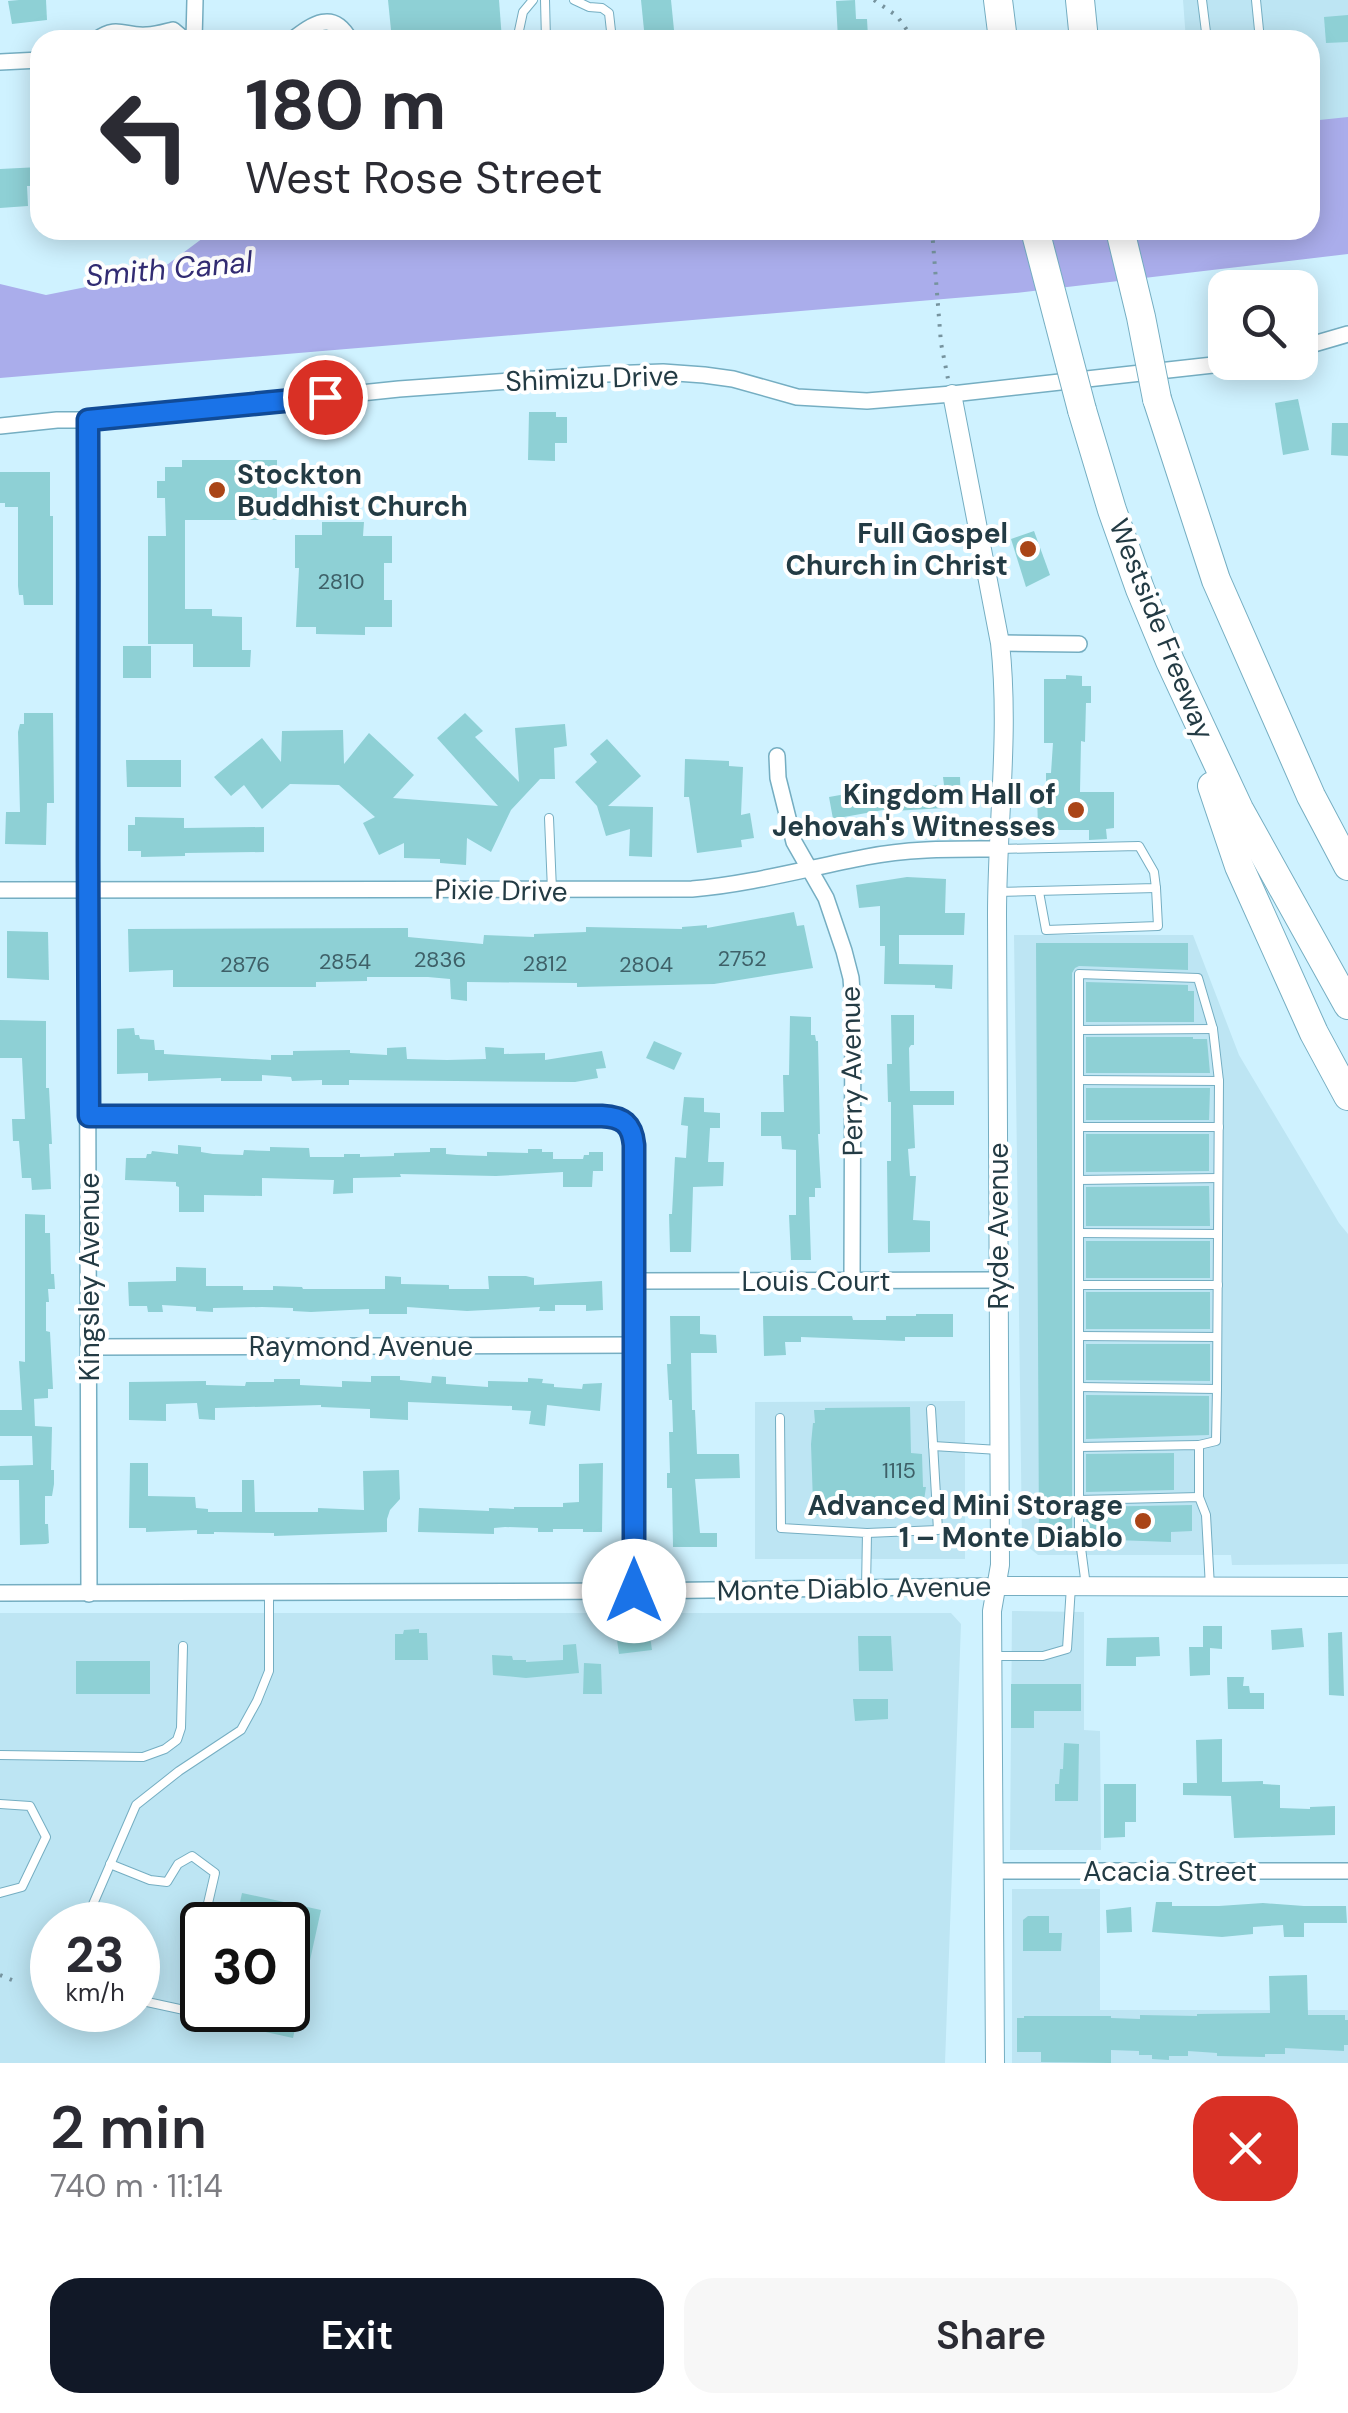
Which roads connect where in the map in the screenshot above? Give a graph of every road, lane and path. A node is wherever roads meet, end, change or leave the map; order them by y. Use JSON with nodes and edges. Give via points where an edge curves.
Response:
{"nodes":[{"id":1,"x":195,"y":0,"type":"edge"},
{"id":2,"x":533,"y":0,"type":"edge"},
{"id":3,"x":545,"y":0,"type":"edge"},
{"id":4,"x":574,"y":0,"type":"edge"},
{"id":5,"x":874,"y":0,"type":"edge"},
{"id":6,"x":995,"y":0,"type":"edge"},
{"id":7,"x":1202,"y":0,"type":"edge"},
{"id":8,"x":1256,"y":0,"type":"edge"},
{"id":9,"x":1081,"y":1,"type":"edge"},
{"id":10,"x":194,"y":30,"type":"edge"},
{"id":11,"x":306,"y":30,"type":"edge"},
{"id":12,"x":344,"y":30,"type":"edge"},
{"id":13,"x":519,"y":30,"type":"edge"},
{"id":14,"x":546,"y":30,"type":"edge"},
{"id":15,"x":611,"y":30,"type":"edge"},
{"id":16,"x":907,"y":30,"type":"edge"},
{"id":17,"x":1001,"y":30,"type":"edge"},
{"id":18,"x":1083,"y":30,"type":"edge"},
{"id":19,"x":1206,"y":30,"type":"edge"},
{"id":20,"x":1259,"y":30,"type":"edge"},
{"id":21,"x":30,"y":60,"type":"edge"},
{"id":22,"x":0,"y":62,"type":"edge"},
{"id":23,"x":933,"y":240,"type":"edge"},
{"id":24,"x":1039,"y":240,"type":"edge"},
{"id":25,"x":1122,"y":240,"type":"edge"},
{"id":26,"x":1348,"y":334,"type":"edge"},
{"id":27,"x":1318,"y":343,"type":"edge"},
{"id":28,"x":1208,"y":366,"type":"edge"},
{"id":29,"x":952,"y":394,"type":"junction"},
{"id":30,"x":88,"y":420,"type":"junction"},
{"id":31,"x":0,"y":426,"type":"edge"},
{"id":32,"x":1000,"y":643,"type":"junction"},
{"id":33,"x":1079,"y":644,"type":"dead end"},
{"id":34,"x":1170,"y":661,"type":"junction"},
{"id":35,"x":777,"y":756,"type":"dead end"},
{"id":36,"x":549,"y":818,"type":"dead end"},
{"id":37,"x":998,"y":849,"type":"junction"},
{"id":38,"x":1344,"y":856,"type":"edge"},
{"id":39,"x":810,"y":868,"type":"junction"},
{"id":40,"x":1156,"y":888,"type":"junction"},
{"id":41,"x":0,"y":890,"type":"edge"},
{"id":42,"x":88,"y":890,"type":"junction"},
{"id":43,"x":552,"y":890,"type":"junction"},
{"id":44,"x":997,"y":892,"type":"junction"},
{"id":45,"x":1040,"y":892,"type":"junction"},
{"id":46,"x":1348,"y":1005,"type":"edge"},
{"id":47,"x":1213,"y":1029,"type":"junction"},
{"id":48,"x":1079,"y":1030,"type":"junction"},
{"id":49,"x":1079,"y":1080,"type":"junction"},
{"id":50,"x":1219,"y":1081,"type":"junction"},
{"id":51,"x":1348,"y":1096,"type":"edge"},
{"id":52,"x":89,"y":1116,"type":"junction"},
{"id":53,"x":1079,"y":1126,"type":"junction"},
{"id":54,"x":1219,"y":1127,"type":"junction"},
{"id":55,"x":1218,"y":1178,"type":"junction"},
{"id":56,"x":1079,"y":1180,"type":"junction"},
{"id":57,"x":1079,"y":1234,"type":"junction"},
{"id":58,"x":1218,"y":1234,"type":"junction"},
{"id":59,"x":852,"y":1280,"type":"junction"},
{"id":60,"x":998,"y":1280,"type":"junction"},
{"id":61,"x":633,"y":1281,"type":"junction"},
{"id":62,"x":1079,"y":1285,"type":"junction"},
{"id":63,"x":1218,"y":1286,"type":"junction"},
{"id":64,"x":1079,"y":1336,"type":"junction"},
{"id":65,"x":1218,"y":1337,"type":"junction"},
{"id":66,"x":89,"y":1346,"type":"junction"},
{"id":67,"x":633,"y":1346,"type":"junction"},
{"id":68,"x":1078,"y":1387,"type":"junction"},
{"id":69,"x":1217,"y":1388,"type":"junction"},
{"id":70,"x":931,"y":1409,"type":"dead end"},
{"id":71,"x":780,"y":1418,"type":"dead end"},
{"id":72,"x":1199,"y":1445,"type":"junction"},
{"id":73,"x":934,"y":1446,"type":"junction"},
{"id":74,"x":1078,"y":1447,"type":"junction"},
{"id":75,"x":1000,"y":1450,"type":"junction"},
{"id":76,"x":1199,"y":1497,"type":"junction"},
{"id":77,"x":1078,"y":1500,"type":"junction"},
{"id":78,"x":867,"y":1533,"type":"junction"},
{"id":79,"x":997,"y":1586,"type":"junction"},
{"id":80,"x":1078,"y":1586,"type":"junction"},
{"id":81,"x":1210,"y":1586,"type":"junction"},
{"id":82,"x":1348,"y":1587,"type":"edge"},
{"id":83,"x":866,"y":1588,"type":"junction"},
{"id":84,"x":634,"y":1591,"type":"junction"},
{"id":85,"x":0,"y":1593,"type":"edge"},
{"id":86,"x":269,"y":1593,"type":"junction"},
{"id":87,"x":89,"y":1594,"type":"junction"},
{"id":88,"x":182,"y":1646,"type":"dead end"},
{"id":89,"x":992,"y":1656,"type":"junction"},
{"id":90,"x":0,"y":1755,"type":"edge"},
{"id":91,"x":0,"y":1804,"type":"edge"},
{"id":92,"x":110,"y":1864,"type":"junction"},
{"id":93,"x":993,"y":1871,"type":"junction"},
{"id":94,"x":1348,"y":1871,"type":"edge"},
{"id":95,"x":0,"y":1893,"type":"edge"},
{"id":96,"x":94,"y":1902,"type":"edge"},
{"id":97,"x":208,"y":1902,"type":"edge"},
{"id":98,"x":0,"y":1975,"type":"edge"},
{"id":99,"x":12,"y":1980,"type":"dead end"},
{"id":100,"x":995,"y":2063,"type":"edge"}],
"edges":[{"from":1,"to":10,"type":"street"},
{"from":2,"to":13,"type":"lane"},
{"from":3,"to":14,"type":"lane"},
{"from":4,"to":15,"type":"lane","via":[[609,12]]},
{"from":5,"to":16,"type":"path"},
{"from":6,"to":17,"type":"highway"},
{"from":7,"to":19,"type":"lane"},
{"from":8,"to":20,"type":"lane"},
{"from":9,"to":18,"type":"highway"},
{"from":11,"to":12,"type":"street","via":[[332,22]]},
{"from":21,"to":22,"type":"street"},
{"from":23,"to":29,"type":"path"},
{"from":24,"to":34,"type":"highway","name":"Westside Freeway","bridge":true,"via":[[1118,526]]},
{"from":25,"to":38,"type":"highway","bridge":true,"via":[[1157,400],[1216,580],[1310,796]]},
{"from":26,"to":27,"type":"street"},
{"from":28,"to":29,"type":"street","name":"Shimizu Drive"},
{"from":29,"to":30,"type":"street","name":"Shimizu Drive","via":[[867,401],[797,397],[733,379],[644,372]]},
{"from":29,"to":32,"type":"street","name":"Ryde Avenue"},
{"from":30,"to":31,"type":"street","name":"Shimizu Drive"},
{"from":30,"to":42,"type":"street","name":"Kingsley Avenue"},
{"from":32,"to":33,"type":"street"},
{"from":32,"to":37,"type":"street","name":"Ryde Avenue"},
{"from":34,"to":46,"type":"highway","name":"Westside Freeway","via":[[1239,809]]},
{"from":34,"to":51,"type":"highway","via":[[1239,866]]},
{"from":35,"to":39,"type":"street","name":"Perry Avenue","via":[[794,842]]},
{"from":36,"to":43,"type":"lane"},
{"from":37,"to":39,"type":"street","name":"Pixie Drive","via":[[894,852]]},
{"from":37,"to":40,"type":"lane","via":[[1140,846]]},
{"from":37,"to":44,"type":"street","name":"Ryde Avenue"},
{"from":39,"to":43,"type":"street","name":"Pixie Drive","via":[[692,889]]},
{"from":39,"to":59,"type":"street","name":"Perry Avenue","via":[[850,978]]},
{"from":40,"to":45,"type":"lane"},
{"from":40,"to":45,"type":"lane","via":[[1158,926],[1046,930]]},
{"from":41,"to":42,"type":"street","name":"Pixie Drive"},
{"from":42,"to":43,"type":"street","name":"Pixie Drive"},
{"from":42,"to":52,"type":"street","name":"Kingsley Avenue"},
{"from":44,"to":45,"type":"lane"},
{"from":44,"to":60,"type":"street","name":"Ryde Avenue"},
{"from":47,"to":48,"type":"lane"},
{"from":47,"to":48,"type":"lane","via":[[1198,978],[1079,974]]},
{"from":47,"to":50,"type":"lane"},
{"from":48,"to":49,"type":"lane"},
{"from":49,"to":50,"type":"lane"},
{"from":49,"to":53,"type":"lane"},
{"from":50,"to":54,"type":"lane"},
{"from":52,"to":61,"type":"street","via":[[615,1116],[633,1131]]},
{"from":52,"to":66,"type":"street","name":"Kingsley Avenue"},
{"from":53,"to":54,"type":"lane"},
{"from":53,"to":56,"type":"lane"},
{"from":54,"to":55,"type":"lane"},
{"from":55,"to":56,"type":"lane"},
{"from":55,"to":58,"type":"lane"},
{"from":56,"to":57,"type":"lane"},
{"from":57,"to":58,"type":"lane"},
{"from":57,"to":62,"type":"lane"},
{"from":58,"to":63,"type":"lane"},
{"from":59,"to":60,"type":"street","name":"Louis Court"},
{"from":59,"to":61,"type":"street","name":"Louis Court"},
{"from":60,"to":75,"type":"street","name":"Ryde Avenue"},
{"from":61,"to":67,"type":"street"},
{"from":62,"to":63,"type":"lane"},
{"from":62,"to":64,"type":"lane"},
{"from":63,"to":65,"type":"lane"},
{"from":64,"to":65,"type":"lane"},
{"from":64,"to":68,"type":"lane"},
{"from":65,"to":69,"type":"lane"},
{"from":66,"to":67,"type":"street","name":"Raymond Avenue"},
{"from":66,"to":87,"type":"street","name":"Kingsley Avenue"},
{"from":67,"to":84,"type":"street"},
{"from":68,"to":69,"type":"lane"},
{"from":68,"to":74,"type":"lane"},
{"from":69,"to":72,"type":"lane","via":[[1216,1441]]},
{"from":70,"to":73,"type":"lane"},
{"from":71,"to":78,"type":"lane","via":[[780,1528]]},
{"from":72,"to":74,"type":"lane"},
{"from":72,"to":76,"type":"lane"},
{"from":73,"to":75,"type":"lane"},
{"from":73,"to":78,"type":"lane","via":[[938,1530]]},
{"from":74,"to":77,"type":"lane"},
{"from":75,"to":79,"type":"street","name":"Ryde Avenue"},
{"from":76,"to":77,"type":"lane"},
{"from":76,"to":81,"type":"lane"},
{"from":77,"to":80,"type":"lane"},
{"from":78,"to":83,"type":"lane"},
{"from":79,"to":80,"type":"street","name":"Monte Diablo Avenue"},
{"from":79,"to":83,"type":"street","name":"Monte Diablo Avenue"},
{"from":79,"to":89,"type":"street","name":"Ryde Avenue"},
{"from":80,"to":81,"type":"street","name":"Monte Diablo Avenue"},
{"from":80,"to":89,"type":"lane","via":[[1068,1649]]},
{"from":81,"to":82,"type":"street","name":"Monte Diablo Avenue"},
{"from":83,"to":84,"type":"street","name":"Monte Diablo Avenue"},
{"from":84,"to":86,"type":"street","name":"Monte Diablo Avenue"},
{"from":85,"to":87,"type":"street","name":"Monte Diablo Avenue"},
{"from":86,"to":87,"type":"street","name":"Monte Diablo Avenue"},
{"from":86,"to":92,"type":"lane","via":[[269,1670],[241,1730],[136,1805]]},
{"from":88,"to":90,"type":"lane","via":[[181,1728],[165,1749],[143,1758]]},
{"from":89,"to":93,"type":"street","name":"Ryde Avenue"},
{"from":91,"to":95,"type":"lane","via":[[30,1806],[46,1837],[22,1888]]},
{"from":92,"to":96,"type":"lane"},
{"from":92,"to":97,"type":"lane","via":[[167,1882],[192,1856],[215,1873]]},
{"from":93,"to":94,"type":"street","name":"Acacia Street"},
{"from":93,"to":100,"type":"street","name":"Ryde Avenue"},
{"from":98,"to":99,"type":"path"}]}
